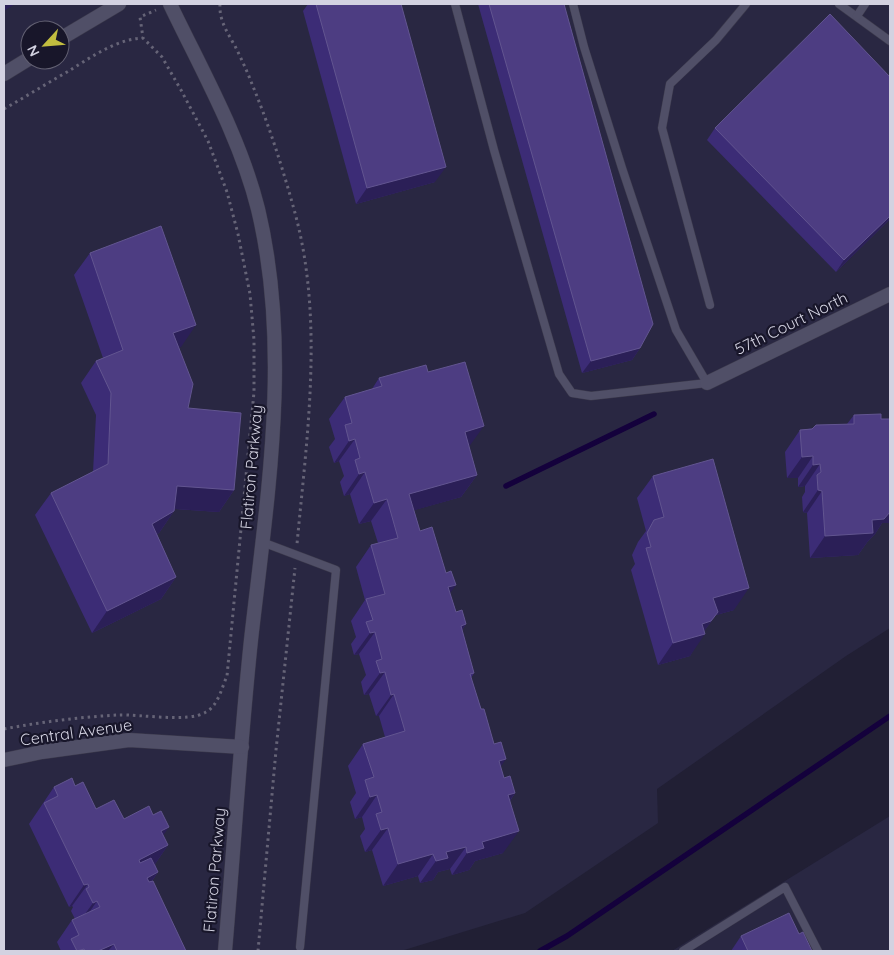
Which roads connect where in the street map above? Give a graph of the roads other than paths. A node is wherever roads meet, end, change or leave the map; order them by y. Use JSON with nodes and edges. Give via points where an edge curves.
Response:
{"nodes":[{"id":1,"x":118,"y":4,"type":"edge"},
{"id":2,"x":455,"y":4,"type":"edge"},
{"id":3,"x":573,"y":4,"type":"edge"},
{"id":4,"x":746,"y":4,"type":"edge"},
{"id":5,"x":838,"y":4,"type":"edge"},
{"id":6,"x":865,"y":4,"type":"edge"},
{"id":7,"x":165,"y":5,"type":"edge"},
{"id":8,"x":857,"y":16,"type":"junction"},
{"id":9,"x":70,"y":33,"type":"edge"},
{"id":10,"x":890,"y":41,"type":"edge"},
{"id":11,"x":20,"y":64,"type":"edge"},
{"id":12,"x":4,"y":74,"type":"edge"},
{"id":13,"x":890,"y":294,"type":"edge"},
{"id":14,"x":710,"y":305,"type":"dead end"},
{"id":15,"x":707,"y":383,"type":"junction"},
{"id":16,"x":262,"y":542,"type":"junction"},
{"id":17,"x":242,"y":747,"type":"junction"},
{"id":18,"x":4,"y":760,"type":"edge"},
{"id":19,"x":300,"y":947,"type":"dead end"},
{"id":20,"x":225,"y":951,"type":"edge"},
{"id":21,"x":684,"y":951,"type":"edge"},
{"id":22,"x":818,"y":951,"type":"edge"}],
"edges":[{"from":1,"to":9,"type":"street"},
{"from":2,"to":15,"type":"lane","via":[[559,374],[572,393],[591,396]]},
{"from":3,"to":15,"type":"lane","via":[[622,168],[676,330]]},
{"from":4,"to":14,"type":"lane","via":[[716,40],[670,84],[662,128]]},
{"from":5,"to":8,"type":"lane"},
{"from":6,"to":8,"type":"lane"},
{"from":7,"to":16,"type":"street","name":"Flatiron Parkway","via":[[237,142],[258,208],[271,277],[275,348],[274,430]]},
{"from":8,"to":10,"type":"lane"},
{"from":11,"to":12,"type":"street"},
{"from":13,"to":15,"type":"street","name":"57th Court North"},
{"from":16,"to":17,"type":"street","name":"Flatiron Parkway"},
{"from":16,"to":19,"type":"lane","via":[[336,570]]},
{"from":17,"to":18,"type":"street","name":"Central Avenue","via":[[129,740]]},
{"from":17,"to":20,"type":"street","name":"Flatiron Parkway"},
{"from":21,"to":22,"type":"lane","via":[[785,887]]}]}
